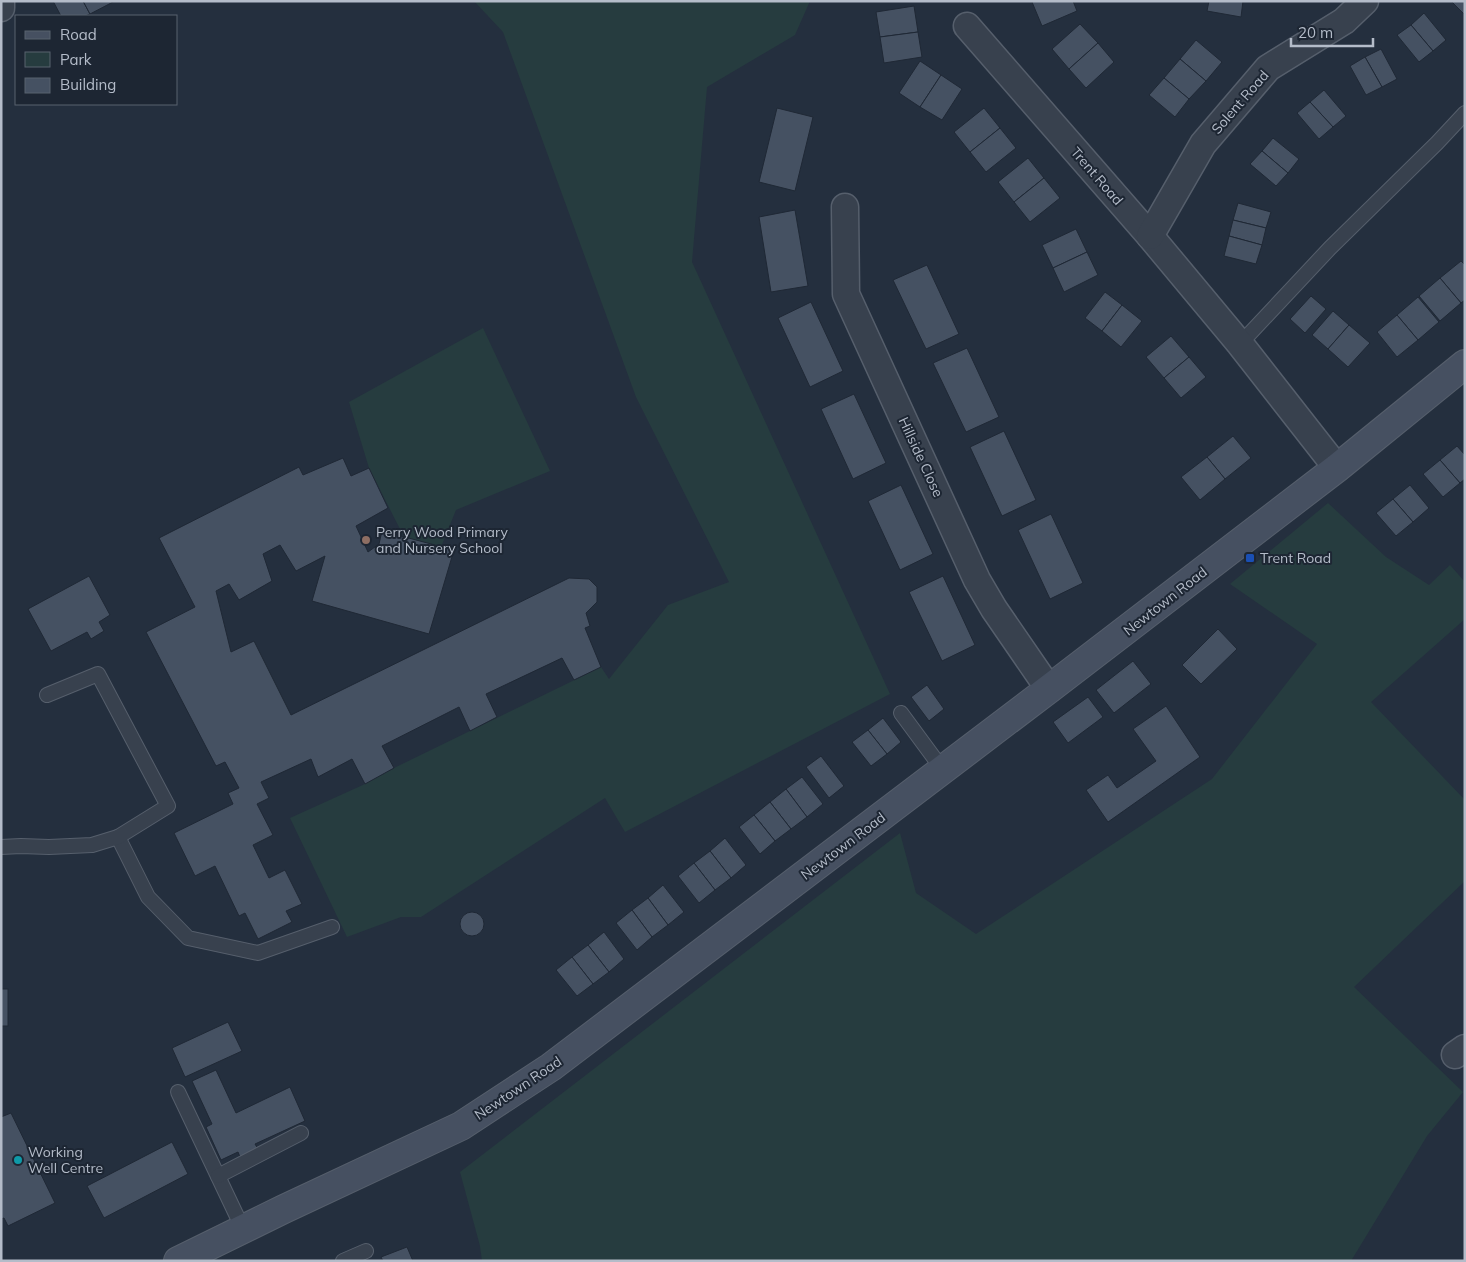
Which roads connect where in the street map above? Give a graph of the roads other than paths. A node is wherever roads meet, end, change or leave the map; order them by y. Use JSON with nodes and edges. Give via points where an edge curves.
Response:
{"nodes":[{"id":1,"x":1,"y":1,"type":"edge"},
{"id":2,"x":1365,"y":1,"type":"edge"},
{"id":3,"x":1,"y":8,"type":"edge"},
{"id":4,"x":1338,"y":11,"type":"edge"},
{"id":5,"x":967,"y":26,"type":"dead end"},
{"id":6,"x":1465,"y":113,"type":"edge"},
{"id":7,"x":845,"y":207,"type":"dead end"},
{"id":8,"x":1150,"y":236,"type":"junction"},
{"id":9,"x":1240,"y":344,"type":"junction"},
{"id":10,"x":1465,"y":364,"type":"edge"},
{"id":11,"x":1337,"y":468,"type":"junction"},
{"id":12,"x":1050,"y":689,"type":"junction"},
{"id":13,"x":47,"y":695,"type":"dead end"},
{"id":14,"x":901,"y":713,"type":"dead end"},
{"id":15,"x":943,"y":770,"type":"junction"},
{"id":16,"x":118,"y":837,"type":"junction"},
{"id":17,"x":1,"y":847,"type":"edge"},
{"id":18,"x":332,"y":927,"type":"dead end"},
{"id":19,"x":178,"y":1092,"type":"dead end"},
{"id":20,"x":300,"y":1133,"type":"dead end"},
{"id":21,"x":218,"y":1176,"type":"junction"},
{"id":22,"x":243,"y":1228,"type":"junction"},
{"id":23,"x":366,"y":1251,"type":"dead end"},
{"id":24,"x":182,"y":1260,"type":"edge"},
{"id":25,"x":343,"y":1261,"type":"edge"}],
"edges":[{"from":1,"to":3,"type":"street"},
{"from":2,"to":4,"type":"street","name":"Solent Road"},
{"from":4,"to":8,"type":"street","name":"Solent Road","via":[[1268,68],[1203,144]]},
{"from":5,"to":8,"type":"street","name":"Trent Road"},
{"from":6,"to":9,"type":"lane","via":[[1330,248]]},
{"from":7,"to":12,"type":"street","name":"Hillside Close","via":[[846,294],[978,580],[994,609]]},
{"from":8,"to":9,"type":"street","name":"Trent Road"},
{"from":9,"to":11,"type":"street","name":"Trent Road"},
{"from":10,"to":11,"type":"main road","name":"Newtown Road"},
{"from":11,"to":12,"type":"main road","name":"Newtown Road"},
{"from":12,"to":15,"type":"main road","name":"Newtown Road"},
{"from":13,"to":16,"type":"lane","via":[[98,674],[168,806]]},
{"from":14,"to":15,"type":"lane"},
{"from":15,"to":22,"type":"main road","name":"Newtown Road","via":[[551,1067],[461,1126]]},
{"from":16,"to":17,"type":"lane","via":[[92,845]]},
{"from":16,"to":18,"type":"lane","via":[[148,897],[188,938],[258,953]]},
{"from":19,"to":21,"type":"lane"},
{"from":20,"to":21,"type":"lane"},
{"from":21,"to":22,"type":"lane"},
{"from":22,"to":24,"type":"main road","name":"Newtown Road"},
{"from":23,"to":25,"type":"lane"}]}
